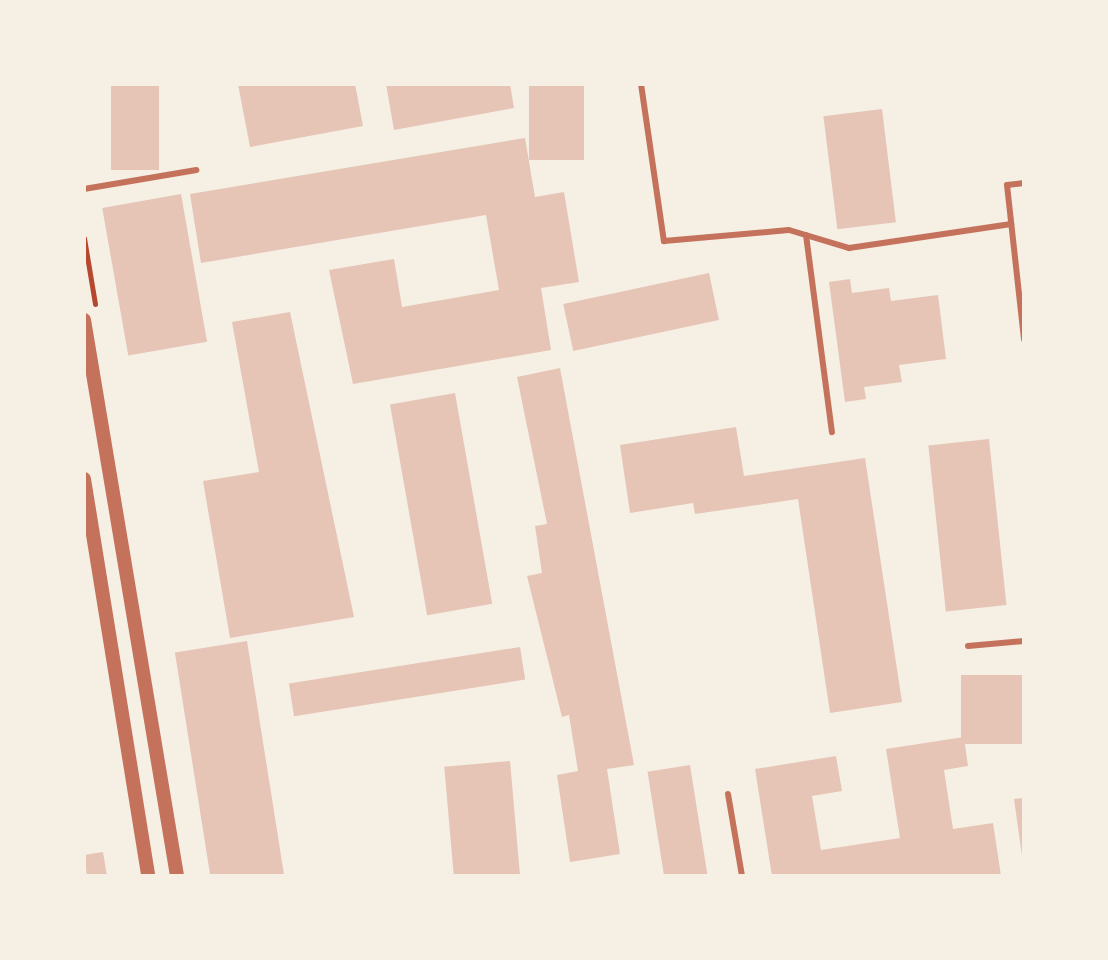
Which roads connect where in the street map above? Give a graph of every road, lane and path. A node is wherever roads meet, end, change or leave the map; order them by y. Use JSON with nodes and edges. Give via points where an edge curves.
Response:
{"nodes":[{"id":1,"x":641,"y":84,"type":"edge"},
{"id":2,"x":196,"y":170,"type":"dead end"},
{"id":3,"x":1024,"y":183,"type":"edge"},
{"id":4,"x":84,"y":189,"type":"edge"},
{"id":5,"x":1011,"y":224,"type":"junction"},
{"id":6,"x":806,"y":235,"type":"junction"},
{"id":7,"x":84,"y":320,"type":"edge"},
{"id":8,"x":1024,"y":339,"type":"edge"},
{"id":9,"x":832,"y":432,"type":"dead end"},
{"id":10,"x":84,"y":479,"type":"edge"},
{"id":11,"x":1024,"y":641,"type":"edge"},
{"id":12,"x":968,"y":646,"type":"dead end"},
{"id":13,"x":728,"y":794,"type":"dead end"},
{"id":14,"x":148,"y":876,"type":"edge"},
{"id":15,"x":177,"y":876,"type":"edge"},
{"id":16,"x":742,"y":876,"type":"edge"}],
"edges":[{"from":1,"to":6,"type":"lane","via":[[664,241],[789,230]]},
{"from":2,"to":4,"type":"lane"},
{"from":3,"to":5,"type":"lane","via":[[1007,185]]},
{"from":5,"to":6,"type":"lane","via":[[849,248]]},
{"from":5,"to":8,"type":"lane"},
{"from":6,"to":9,"type":"lane"},
{"from":7,"to":15,"type":"street"},
{"from":10,"to":14,"type":"street"},
{"from":11,"to":12,"type":"lane"},
{"from":13,"to":16,"type":"lane"}]}
